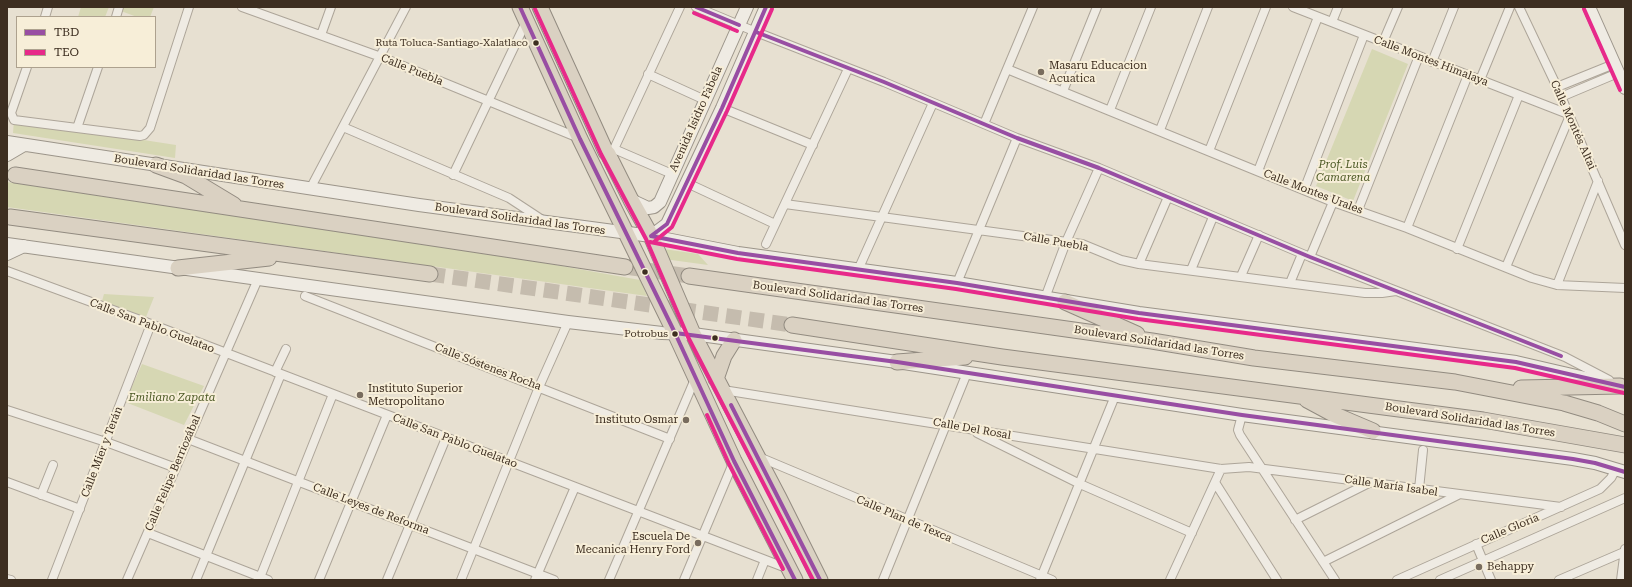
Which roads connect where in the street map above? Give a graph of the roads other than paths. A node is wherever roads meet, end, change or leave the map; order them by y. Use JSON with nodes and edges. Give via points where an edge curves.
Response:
{"nodes":[{"id":1,"x":189,"y":7,"type":"edge"},
{"id":2,"x":242,"y":7,"type":"edge"},
{"id":3,"x":331,"y":7,"type":"edge"},
{"id":4,"x":406,"y":7,"type":"edge"},
{"id":5,"x":520,"y":7,"type":"edge"},
{"id":6,"x":540,"y":7,"type":"edge"},
{"id":7,"x":680,"y":7,"type":"edge"},
{"id":8,"x":696,"y":7,"type":"edge"},
{"id":9,"x":747,"y":7,"type":"edge"},
{"id":10,"x":766,"y":7,"type":"edge"},
{"id":11,"x":1033,"y":7,"type":"edge"},
{"id":12,"x":1097,"y":7,"type":"edge"},
{"id":13,"x":1151,"y":7,"type":"edge"},
{"id":14,"x":1208,"y":7,"type":"edge"},
{"id":15,"x":1266,"y":7,"type":"edge"},
{"id":16,"x":1293,"y":7,"type":"edge"},
{"id":17,"x":1338,"y":7,"type":"edge"},
{"id":18,"x":1398,"y":7,"type":"edge"},
{"id":19,"x":1454,"y":7,"type":"edge"},
{"id":20,"x":1510,"y":7,"type":"edge"},
{"id":21,"x":1519,"y":7,"type":"edge"},
{"id":22,"x":1590,"y":7,"type":"edge"},
{"id":23,"x":1318,"y":17,"type":"junction"},
{"id":24,"x":527,"y":21,"type":"junction"},
{"id":25,"x":1332,"y":22,"type":"junction"},
{"id":26,"x":739,"y":24,"type":"junction"},
{"id":27,"x":756,"y":32,"type":"junction"},
{"id":28,"x":321,"y":35,"type":"junction"},
{"id":29,"x":1364,"y":35,"type":"junction"},
{"id":30,"x":1384,"y":42,"type":"junction"},
{"id":31,"x":1419,"y":56,"type":"junction"},
{"id":32,"x":380,"y":57,"type":"junction"},
{"id":33,"x":1432,"y":62,"type":"junction"},
{"id":34,"x":27,"y":68,"type":"edge"},
{"id":35,"x":98,"y":68,"type":"edge"},
{"id":36,"x":848,"y":69,"type":"junction"},
{"id":37,"x":1008,"y":69,"type":"junction"},
{"id":38,"x":1616,"y":69,"type":"junction"},
{"id":39,"x":648,"y":74,"type":"junction"},
{"id":40,"x":1468,"y":75,"type":"junction"},
{"id":41,"x":1480,"y":80,"type":"junction"},
{"id":42,"x":1557,"y":88,"type":"junction"},
{"id":43,"x":1625,"y":88,"type":"edge"},
{"id":44,"x":1063,"y":91,"type":"junction"},
{"id":45,"x":1519,"y":95,"type":"junction"},
{"id":46,"x":1561,"y":97,"type":"junction"},
{"id":47,"x":705,"y":100,"type":"junction"},
{"id":48,"x":489,"y":101,"type":"junction"},
{"id":49,"x":933,"y":103,"type":"junction"},
{"id":50,"x":722,"y":108,"type":"junction"},
{"id":51,"x":1110,"y":110,"type":"junction"},
{"id":52,"x":1569,"y":116,"type":"junction"},
{"id":53,"x":984,"y":124,"type":"junction"},
{"id":54,"x":343,"y":127,"type":"junction"},
{"id":55,"x":78,"y":128,"type":"junction"},
{"id":56,"x":1160,"y":130,"type":"junction"},
{"id":57,"x":1017,"y":138,"type":"junction"},
{"id":58,"x":580,"y":139,"type":"junction"},
{"id":59,"x":7,"y":142,"type":"edge"},
{"id":60,"x":24,"y":145,"type":"junction"},
{"id":61,"x":813,"y":145,"type":"junction"},
{"id":62,"x":1209,"y":151,"type":"junction"},
{"id":63,"x":7,"y":155,"type":"edge"},
{"id":64,"x":156,"y":165,"type":"junction"},
{"id":65,"x":1099,"y":168,"type":"junction"},
{"id":66,"x":1258,"y":171,"type":"junction"},
{"id":67,"x":672,"y":174,"type":"junction"},
{"id":68,"x":15,"y":175,"type":"dead end"},
{"id":69,"x":454,"y":175,"type":"junction"},
{"id":70,"x":1598,"y":181,"type":"junction"},
{"id":71,"x":687,"y":183,"type":"junction"},
{"id":72,"x":310,"y":189,"type":"junction"},
{"id":73,"x":1304,"y":190,"type":"junction"},
{"id":74,"x":1168,"y":197,"type":"junction"},
{"id":75,"x":631,"y":200,"type":"junction"},
{"id":76,"x":1333,"y":202,"type":"junction"},
{"id":77,"x":785,"y":204,"type":"junction"},
{"id":78,"x":1358,"y":210,"type":"junction"},
{"id":79,"x":258,"y":212,"type":"junction"},
{"id":80,"x":881,"y":216,"type":"junction"},
{"id":81,"x":10,"y":217,"type":"dead end"},
{"id":82,"x":1213,"y":217,"type":"junction"},
{"id":83,"x":546,"y":222,"type":"junction"},
{"id":84,"x":775,"y":224,"type":"junction"},
{"id":85,"x":1407,"y":228,"type":"junction"},
{"id":86,"x":979,"y":229,"type":"junction"},
{"id":87,"x":626,"y":233,"type":"junction"},
{"id":88,"x":7,"y":236,"type":"edge"},
{"id":89,"x":651,"y":236,"type":"junction"},
{"id":90,"x":1259,"y":236,"type":"junction"},
{"id":91,"x":1066,"y":242,"type":"junction"},
{"id":92,"x":7,"y":244,"type":"edge"},
{"id":93,"x":766,"y":244,"type":"dead end"},
{"id":94,"x":1625,"y":245,"type":"edge"},
{"id":95,"x":24,"y":246,"type":"junction"},
{"id":96,"x":1457,"y":248,"type":"junction"},
{"id":97,"x":7,"y":254,"type":"edge"},
{"id":98,"x":1306,"y":256,"type":"junction"},
{"id":99,"x":307,"y":258,"type":"junction"},
{"id":100,"x":1139,"y":264,"type":"junction"},
{"id":101,"x":625,"y":267,"type":"tunnel mouth"},
{"id":102,"x":1506,"y":267,"type":"junction"},
{"id":103,"x":178,"y":268,"type":"junction"},
{"id":104,"x":858,"y":270,"type":"junction"},
{"id":105,"x":1191,"y":270,"type":"junction"},
{"id":106,"x":7,"y":271,"type":"edge"},
{"id":107,"x":430,"y":274,"type":"tunnel mouth"},
{"id":108,"x":689,"y":276,"type":"tunnel mouth"},
{"id":109,"x":1241,"y":276,"type":"junction"},
{"id":110,"x":258,"y":279,"type":"junction"},
{"id":111,"x":957,"y":283,"type":"junction"},
{"id":112,"x":1290,"y":283,"type":"junction"},
{"id":113,"x":1557,"y":285,"type":"junction"},
{"id":114,"x":1625,"y":288,"type":"edge"},
{"id":115,"x":1396,"y":290,"type":"junction"},
{"id":116,"x":305,"y":296,"type":"dead end"},
{"id":117,"x":1045,"y":298,"type":"junction"},
{"id":118,"x":1065,"y":302,"type":"junction"},
{"id":119,"x":568,"y":322,"type":"junction"},
{"id":120,"x":151,"y":324,"type":"junction"},
{"id":121,"x":792,"y":325,"type":"tunnel mouth"},
{"id":122,"x":675,"y":333,"type":"junction"},
{"id":123,"x":693,"y":334,"type":"junction"},
{"id":124,"x":734,"y":340,"type":"junction"},
{"id":125,"x":1152,"y":341,"type":"junction"},
{"id":126,"x":286,"y":349,"type":"dead end"},
{"id":127,"x":226,"y":354,"type":"junction"},
{"id":128,"x":1002,"y":356,"type":"junction"},
{"id":129,"x":896,"y":362,"type":"junction"},
{"id":130,"x":278,"y":373,"type":"junction"},
{"id":131,"x":967,"y":373,"type":"junction"},
{"id":132,"x":695,"y":379,"type":"junction"},
{"id":133,"x":1455,"y":382,"type":"junction"},
{"id":134,"x":720,"y":384,"type":"junction"},
{"id":135,"x":1623,"y":386,"type":"edge"},
{"id":136,"x":540,"y":387,"type":"junction"},
{"id":137,"x":333,"y":394,"type":"junction"},
{"id":138,"x":1299,"y":395,"type":"junction"},
{"id":139,"x":1115,"y":396,"type":"junction"},
{"id":140,"x":7,"y":410,"type":"edge"},
{"id":141,"x":387,"y":415,"type":"junction"},
{"id":142,"x":1242,"y":415,"type":"junction"},
{"id":143,"x":946,"y":424,"type":"junction"},
{"id":144,"x":1625,"y":424,"type":"edge"},
{"id":145,"x":970,"y":430,"type":"junction"},
{"id":146,"x":1373,"y":431,"type":"junction"},
{"id":147,"x":446,"y":438,"type":"junction"},
{"id":148,"x":188,"y":439,"type":"junction"},
{"id":149,"x":670,"y":439,"type":"junction"},
{"id":150,"x":106,"y":442,"type":"junction"},
{"id":151,"x":1625,"y":445,"type":"edge"},
{"id":152,"x":1093,"y":449,"type":"junction"},
{"id":153,"x":1423,"y":450,"type":"dead end"},
{"id":154,"x":757,"y":456,"type":"junction"},
{"id":155,"x":244,"y":460,"type":"junction"},
{"id":156,"x":734,"y":461,"type":"junction"},
{"id":157,"x":509,"y":462,"type":"junction"},
{"id":158,"x":54,"y":465,"type":"dead end"},
{"id":159,"x":176,"y":468,"type":"junction"},
{"id":160,"x":1221,"y":469,"type":"junction"},
{"id":161,"x":1262,"y":469,"type":"junction"},
{"id":162,"x":1620,"y":470,"type":"edge"},
{"id":163,"x":7,"y":482,"type":"edge"},
{"id":164,"x":298,"y":482,"type":"junction"},
{"id":165,"x":1369,"y":483,"type":"junction"},
{"id":166,"x":1080,"y":484,"type":"junction"},
{"id":167,"x":1216,"y":484,"type":"junction"},
{"id":168,"x":575,"y":487,"type":"junction"},
{"id":169,"x":1419,"y":489,"type":"junction"},
{"id":170,"x":41,"y":495,"type":"junction"},
{"id":171,"x":1458,"y":495,"type":"junction"},
{"id":172,"x":1625,"y":498,"type":"edge"},
{"id":173,"x":352,"y":502,"type":"junction"},
{"id":174,"x":1561,"y":507,"type":"junction"},
{"id":175,"x":80,"y":510,"type":"junction"},
{"id":176,"x":638,"y":512,"type":"junction"},
{"id":177,"x":907,"y":520,"type":"junction"},
{"id":178,"x":1295,"y":520,"type":"junction"},
{"id":179,"x":411,"y":524,"type":"junction"},
{"id":180,"x":148,"y":533,"type":"junction"},
{"id":181,"x":1192,"y":533,"type":"junction"},
{"id":182,"x":701,"y":536,"type":"junction"},
{"id":183,"x":1476,"y":544,"type":"junction"},
{"id":184,"x":1625,"y":548,"type":"edge"},
{"id":185,"x":473,"y":549,"type":"junction"},
{"id":186,"x":1624,"y":552,"type":"edge"},
{"id":187,"x":206,"y":556,"type":"junction"},
{"id":188,"x":765,"y":560,"type":"junction"},
{"id":189,"x":1482,"y":560,"type":"junction"},
{"id":190,"x":1323,"y":562,"type":"junction"},
{"id":191,"x":793,"y":575,"type":"edge"},
{"id":192,"x":536,"y":577,"type":"edge"},
{"id":193,"x":1573,"y":577,"type":"edge"},
{"id":194,"x":1041,"y":578,"type":"edge"},
{"id":195,"x":7,"y":579,"type":"edge"},
{"id":196,"x":263,"y":579,"type":"edge"},
{"id":197,"x":11,"y":580,"type":"edge"},
{"id":198,"x":52,"y":580,"type":"edge"},
{"id":199,"x":127,"y":580,"type":"edge"},
{"id":200,"x":196,"y":580,"type":"edge"},
{"id":201,"x":319,"y":580,"type":"edge"},
{"id":202,"x":387,"y":580,"type":"edge"},
{"id":203,"x":461,"y":580,"type":"edge"},
{"id":204,"x":554,"y":580,"type":"edge"},
{"id":205,"x":609,"y":580,"type":"edge"},
{"id":206,"x":684,"y":580,"type":"edge"},
{"id":207,"x":757,"y":580,"type":"edge"},
{"id":208,"x":820,"y":580,"type":"edge"},
{"id":209,"x":883,"y":580,"type":"edge"},
{"id":210,"x":1052,"y":580,"type":"edge"},
{"id":211,"x":1170,"y":580,"type":"edge"},
{"id":212,"x":1277,"y":580,"type":"edge"},
{"id":213,"x":1335,"y":580,"type":"edge"},
{"id":214,"x":1397,"y":580,"type":"edge"},
{"id":215,"x":1440,"y":580,"type":"edge"},
{"id":216,"x":1491,"y":580,"type":"edge"},
{"id":217,"x":1559,"y":580,"type":"edge"},
{"id":218,"x":1621,"y":580,"type":"edge"}],
"edges":[{"from":1,"to":55,"type":"street","via":[[148,133],[140,136]]},
{"from":2,"to":28,"type":"street","name":"Calle Puebla"},
{"from":3,"to":28,"type":"street"},
{"from":4,"to":32,"type":"street"},
{"from":5,"to":24,"type":"highway"},
{"from":6,"to":75,"type":"highway","via":[[606,152]]},
{"from":7,"to":39,"type":"street"},
{"from":8,"to":26,"type":"street"},
{"from":9,"to":26,"type":"main road","name":"Avenida Isidro Fabela"},
{"from":10,"to":27,"type":"main road","name":"Avenida Isidro Fabela"},
{"from":11,"to":37,"type":"street"},
{"from":12,"to":44,"type":"street"},
{"from":13,"to":51,"type":"street"},
{"from":14,"to":56,"type":"street"},
{"from":15,"to":62,"type":"street"},
{"from":16,"to":23,"type":"street","name":"Calle Montes Himalaya"},
{"from":17,"to":25,"type":"street"},
{"from":18,"to":30,"type":"street"},
{"from":19,"to":33,"type":"street"},
{"from":20,"to":41,"type":"street"},
{"from":21,"to":42,"type":"street","name":"Calle Montés Altai"},
{"from":22,"to":38,"type":"main road"},
{"from":23,"to":25,"type":"street","name":"Calle Montes Himalaya"},
{"from":23,"to":66,"type":"street"},
{"from":24,"to":48,"type":"street"},
{"from":24,"to":58,"type":"highway"},
{"from":25,"to":29,"type":"street","name":"Calle Montes Himalaya"},
{"from":26,"to":27,"type":"street"},
{"from":26,"to":47,"type":"main road","name":"Avenida Isidro Fabela"},
{"from":27,"to":36,"type":"street"},
{"from":27,"to":50,"type":"main road","name":"Avenida Isidro Fabela"},
{"from":28,"to":32,"type":"street","name":"Calle Puebla"},
{"from":29,"to":30,"type":"street","name":"Calle Montes Himalaya"},
{"from":29,"to":73,"type":"street"},
{"from":30,"to":31,"type":"street","name":"Calle Montes Himalaya"},
{"from":31,"to":33,"type":"street","name":"Calle Montes Himalaya"},
{"from":31,"to":78,"type":"street"},
{"from":32,"to":48,"type":"street","name":"Calle Puebla"},
{"from":32,"to":54,"type":"street"},
{"from":33,"to":40,"type":"street","name":"Calle Montes Himalaya"},
{"from":34,"to":55,"type":"street","via":[[11,113],[12,118],[17,121]]},
{"from":35,"to":55,"type":"street"},
{"from":36,"to":49,"type":"street"},
{"from":36,"to":61,"type":"street"},
{"from":37,"to":44,"type":"street","name":"Calle Montes Urales"},
{"from":37,"to":53,"type":"street"},
{"from":38,"to":42,"type":"street"},
{"from":38,"to":43,"type":"main road"},
{"from":38,"to":46,"type":"street"},
{"from":39,"to":47,"type":"street"},
{"from":39,"to":67,"type":"street","via":[[614,149]]},
{"from":40,"to":41,"type":"street","name":"Calle Montes Himalaya"},
{"from":40,"to":85,"type":"street"},
{"from":41,"to":45,"type":"street","name":"Calle Montes Himalaya"},
{"from":42,"to":46,"type":"street","name":"Calle Montés Altai"},
{"from":44,"to":51,"type":"street","name":"Calle Montes Urales"},
{"from":45,"to":52,"type":"street","name":"Calle Montes Himalaya"},
{"from":45,"to":96,"type":"street"},
{"from":46,"to":52,"type":"street","name":"Calle Montés Altai"},
{"from":47,"to":67,"type":"main road","name":"Avenida Isidro Fabela"},
{"from":48,"to":58,"type":"street","name":"Calle Puebla"},
{"from":48,"to":69,"type":"street"},
{"from":49,"to":53,"type":"street"},
{"from":49,"to":80,"type":"street"},
{"from":50,"to":61,"type":"street"},
{"from":50,"to":71,"type":"main road","name":"Avenida Isidro Fabela"},
{"from":51,"to":56,"type":"street","name":"Calle Montes Urales"},
{"from":52,"to":70,"type":"street","name":"Calle Montés Altai"},
{"from":52,"to":102,"type":"street"},
{"from":53,"to":57,"type":"street"},
{"from":54,"to":69,"type":"street"},
{"from":54,"to":72,"type":"street"},
{"from":56,"to":62,"type":"street","name":"Calle Montes Urales"},
{"from":57,"to":65,"type":"street"},
{"from":57,"to":86,"type":"street"},
{"from":58,"to":87,"type":"highway"},
{"from":59,"to":60,"type":"main road","name":"Boulevard Solidaridad las Torres"},
{"from":60,"to":63,"type":"main road"},
{"from":60,"to":64,"type":"main road","name":"Boulevard Solidaridad las Torres"},
{"from":61,"to":77,"type":"street"},
{"from":62,"to":66,"type":"street","name":"Calle Montes Urales"},
{"from":64,"to":72,"type":"main road","name":"Boulevard Solidaridad las Torres"},
{"from":64,"to":79,"type":"highway","via":[[186,176],[231,204]]},
{"from":65,"to":74,"type":"street"},
{"from":65,"to":91,"type":"street"},
{"from":66,"to":73,"type":"street","name":"Calle Montes Urales"},
{"from":67,"to":75,"type":"main road","name":"Avenida Isidro Fabela","via":[[657,204],[645,208]]},
{"from":68,"to":79,"type":"highway"},
{"from":69,"to":83,"type":"street","via":[[509,198]]},
{"from":70,"to":94,"type":"street","name":"Calle Montés Altai"},
{"from":70,"to":113,"type":"street"},
{"from":71,"to":84,"type":"street"},
{"from":71,"to":89,"type":"main road","name":"Avenida Isidro Fabela","via":[[667,224]]},
{"from":72,"to":83,"type":"main road","name":"Boulevard Solidaridad las Torres"},
{"from":73,"to":76,"type":"street","name":"Calle Montes Urales"},
{"from":74,"to":82,"type":"street"},
{"from":74,"to":100,"type":"street"},
{"from":75,"to":89,"type":"highway"},
{"from":76,"to":78,"type":"street","name":"Calle Montes Urales"},
{"from":76,"to":98,"type":"street"},
{"from":77,"to":80,"type":"street","name":"Calle Puebla"},
{"from":77,"to":84,"type":"street"},
{"from":78,"to":85,"type":"street","name":"Calle Montes Urales"},
{"from":79,"to":101,"type":"highway"},
{"from":80,"to":86,"type":"street","name":"Calle Puebla"},
{"from":80,"to":104,"type":"street"},
{"from":81,"to":99,"type":"highway"},
{"from":82,"to":90,"type":"street"},
{"from":82,"to":105,"type":"street"},
{"from":83,"to":87,"type":"main road","name":"Boulevard Solidaridad las Torres"},
{"from":84,"to":93,"type":"street"},
{"from":85,"to":96,"type":"street","name":"Calle Montes Urales"},
{"from":86,"to":91,"type":"street","name":"Calle Puebla"},
{"from":86,"to":111,"type":"street"},
{"from":87,"to":89,"type":"main road","name":"Boulevard Solidaridad las Torres"},
{"from":87,"to":122,"type":"highway"},
{"from":88,"to":95,"type":"main road"},
{"from":89,"to":104,"type":"main road","name":"Boulevard Solidaridad las Torres","via":[[738,253]]},
{"from":89,"to":123,"type":"highway"},
{"from":90,"to":98,"type":"street"},
{"from":90,"to":109,"type":"street"},
{"from":91,"to":100,"type":"street","name":"Calle Puebla","via":[[1082,244],[1112,257]]},
{"from":91,"to":117,"type":"street"},
{"from":92,"to":95,"type":"main road","name":"Boulevard Solidaridad las Torres"},
{"from":95,"to":97,"type":"main road"},
{"from":95,"to":103,"type":"main road","name":"Boulevard Solidaridad las Torres"},
{"from":96,"to":102,"type":"street","name":"Calle Montes Urales"},
{"from":98,"to":112,"type":"street"},
{"from":98,"to":115,"type":"street"},
{"from":99,"to":103,"type":"highway","via":[[261,258]]},
{"from":99,"to":107,"type":"highway"},
{"from":100,"to":105,"type":"street","name":"Calle Puebla"},
{"from":102,"to":113,"type":"street","name":"Calle Montes Urales"},
{"from":103,"to":110,"type":"main road","name":"Boulevard Solidaridad las Torres"},
{"from":104,"to":111,"type":"main road","name":"Boulevard Solidaridad las Torres"},
{"from":105,"to":109,"type":"street","name":"Calle Puebla"},
{"from":106,"to":120,"type":"street","name":"Calle San Pablo Guelatao"},
{"from":108,"to":125,"type":"highway","name":"Boulevard Solidaridad las Torres"},
{"from":109,"to":112,"type":"street","name":"Calle Puebla"},
{"from":110,"to":119,"type":"main road","name":"Boulevard Solidaridad las Torres"},
{"from":110,"to":127,"type":"street","name":"Calle Felipe Berriozábal"},
{"from":111,"to":117,"type":"main road","name":"Boulevard Solidaridad las Torres"},
{"from":112,"to":115,"type":"street","name":"Calle Puebla","via":[[1365,293]]},
{"from":113,"to":114,"type":"street","name":"Calle Montes Urales"},
{"from":115,"to":135,"type":"street","via":[[1565,357]]},
{"from":116,"to":136,"type":"street","name":"Calle Sóstenes Rocha"},
{"from":117,"to":118,"type":"main road","name":"Boulevard Solidaridad las Torres"},
{"from":118,"to":125,"type":"highway"},
{"from":118,"to":135,"type":"main road","name":"Boulevard Solidaridad las Torres","via":[[1516,362]]},
{"from":119,"to":122,"type":"main road","name":"Boulevard Solidaridad las Torres"},
{"from":119,"to":136,"type":"street"},
{"from":120,"to":127,"type":"street","name":"Calle San Pablo Guelatao"},
{"from":120,"to":150,"type":"street","name":"Calle Mier y Terán"},
{"from":121,"to":128,"type":"highway","name":"Boulevard Solidaridad las Torres"},
{"from":122,"to":123,"type":"main road","name":"Boulevard Solidaridad las Torres"},
{"from":122,"to":132,"type":"highway"},
{"from":123,"to":124,"type":"main road","name":"Boulevard Solidaridad las Torres"},
{"from":123,"to":134,"type":"highway"},
{"from":124,"to":129,"type":"main road","name":"Boulevard Solidaridad las Torres"},
{"from":124,"to":134,"type":"highway","via":[[724,356]]},
{"from":125,"to":133,"type":"highway","name":"Boulevard Solidaridad las Torres","via":[[1254,358]]},
{"from":126,"to":130,"type":"street"},
{"from":127,"to":130,"type":"street","name":"Calle San Pablo Guelatao"},
{"from":127,"to":148,"type":"street","name":"Calle Felipe Berriozábal"},
{"from":128,"to":129,"type":"highway"},
{"from":128,"to":138,"type":"highway","name":"Boulevard Solidaridad las Torres"},
{"from":129,"to":131,"type":"main road","name":"Boulevard Solidaridad las Torres"},
{"from":130,"to":137,"type":"street","name":"Calle San Pablo Guelatao"},
{"from":130,"to":155,"type":"street"},
{"from":131,"to":139,"type":"main road","name":"Boulevard Solidaridad las Torres"},
{"from":131,"to":143,"type":"street"},
{"from":132,"to":149,"type":"street"},
{"from":132,"to":156,"type":"highway"},
{"from":133,"to":135,"type":"highway","via":[[1524,388]]},
{"from":133,"to":144,"type":"highway","name":"Boulevard Solidaridad las Torres","via":[[1564,403]]},
{"from":134,"to":143,"type":"street","name":"Calle Del Rosal"},
{"from":134,"to":154,"type":"highway"},
{"from":136,"to":149,"type":"street","name":"Calle Sóstenes Rocha"},
{"from":136,"to":157,"type":"street"},
{"from":137,"to":141,"type":"street","name":"Calle San Pablo Guelatao"},
{"from":137,"to":164,"type":"street"},
{"from":138,"to":146,"type":"highway","via":[[1333,414]]},
{"from":138,"to":151,"type":"highway","name":"Boulevard Solidaridad las Torres","via":[[1484,420]]},
{"from":139,"to":142,"type":"main road","name":"Boulevard Solidaridad las Torres"},
{"from":139,"to":152,"type":"street"},
{"from":140,"to":150,"type":"street"},
{"from":141,"to":147,"type":"street","name":"Calle San Pablo Guelatao"},
{"from":141,"to":173,"type":"street"},
{"from":142,"to":146,"type":"main road","name":"Boulevard Solidaridad las Torres"},
{"from":142,"to":161,"type":"street","via":[[1238,430]]},
{"from":143,"to":145,"type":"street","name":"Calle Del Rosal"},
{"from":143,"to":177,"type":"street"},
{"from":145,"to":152,"type":"street","name":"Calle Del Rosal"},
{"from":145,"to":166,"type":"street"},
{"from":146,"to":162,"type":"main road","name":"Boulevard Solidaridad las Torres","via":[[1574,459]]},
{"from":147,"to":157,"type":"street","name":"Calle San Pablo Guelatao"},
{"from":147,"to":179,"type":"street"},
{"from":148,"to":155,"type":"street","name":"Calle Leyes de Reforma"},
{"from":148,"to":159,"type":"street","name":"Calle Felipe Berriozábal"},
{"from":149,"to":176,"type":"street"},
{"from":150,"to":159,"type":"street"},
{"from":150,"to":175,"type":"street","name":"Calle Mier y Terán"},
{"from":152,"to":160,"type":"street","name":"Calle Del Rosal"},
{"from":152,"to":166,"type":"street"},
{"from":153,"to":169,"type":"street"},
{"from":154,"to":177,"type":"street","name":"Calle Plan de Texca"},
{"from":154,"to":208,"type":"highway"},
{"from":155,"to":164,"type":"street","name":"Calle Leyes de Reforma"},
{"from":155,"to":187,"type":"street"},
{"from":156,"to":182,"type":"street"},
{"from":156,"to":191,"type":"highway"},
{"from":157,"to":168,"type":"street","name":"Calle San Pablo Guelatao"},
{"from":157,"to":185,"type":"street"},
{"from":158,"to":170,"type":"street"},
{"from":159,"to":180,"type":"street","name":"Calle Felipe Berriozábal"},
{"from":160,"to":161,"type":"street","name":"Calle María Isabel"},
{"from":160,"to":167,"type":"street"},
{"from":161,"to":165,"type":"street","name":"Calle María Isabel"},
{"from":161,"to":178,"type":"street"},
{"from":162,"to":174,"type":"street","name":"Calle Gloria","via":[[1600,489]]},
{"from":163,"to":170,"type":"street"},
{"from":164,"to":173,"type":"street","name":"Calle Leyes de Reforma"},
{"from":164,"to":196,"type":"street"},
{"from":165,"to":169,"type":"street","name":"Calle María Isabel"},
{"from":165,"to":178,"type":"street"},
{"from":166,"to":181,"type":"street"},
{"from":166,"to":194,"type":"street"},
{"from":167,"to":181,"type":"street"},
{"from":167,"to":212,"type":"street"},
{"from":168,"to":176,"type":"street","name":"Calle San Pablo Guelatao"},
{"from":168,"to":192,"type":"street"},
{"from":169,"to":171,"type":"street","name":"Calle María Isabel"},
{"from":170,"to":175,"type":"street"},
{"from":171,"to":174,"type":"street","name":"Calle María Isabel"},
{"from":171,"to":190,"type":"street"},
{"from":172,"to":189,"type":"street","name":"Calle Gloria"},
{"from":173,"to":179,"type":"street","name":"Calle Leyes de Reforma"},
{"from":173,"to":201,"type":"street"},
{"from":174,"to":183,"type":"street","name":"Calle Gloria"},
{"from":175,"to":198,"type":"street","name":"Calle Mier y Terán"},
{"from":176,"to":182,"type":"street","name":"Calle San Pablo Guelatao"},
{"from":176,"to":205,"type":"street"},
{"from":177,"to":194,"type":"street","name":"Calle Plan de Texca"},
{"from":177,"to":209,"type":"street"},
{"from":178,"to":190,"type":"street"},
{"from":179,"to":185,"type":"street","name":"Calle Leyes de Reforma"},
{"from":179,"to":202,"type":"street"},
{"from":180,"to":187,"type":"street"},
{"from":180,"to":199,"type":"street","name":"Calle Felipe Berriozábal"},
{"from":181,"to":211,"type":"street"},
{"from":182,"to":188,"type":"street","name":"Calle San Pablo Guelatao"},
{"from":182,"to":206,"type":"street"},
{"from":183,"to":189,"type":"street"},
{"from":183,"to":214,"type":"street","name":"Calle Gloria"},
{"from":184,"to":186,"type":"street"},
{"from":185,"to":192,"type":"street","name":"Calle Leyes de Reforma"},
{"from":185,"to":203,"type":"street"},
{"from":186,"to":193,"type":"street"},
{"from":186,"to":218,"type":"street"},
{"from":187,"to":196,"type":"street"},
{"from":187,"to":200,"type":"street"},
{"from":188,"to":191,"type":"street","name":"Calle San Pablo Guelatao"},
{"from":188,"to":207,"type":"street"},
{"from":189,"to":215,"type":"street","name":"Calle Gloria"},
{"from":189,"to":216,"type":"street"},
{"from":190,"to":213,"type":"street"},
{"from":192,"to":204,"type":"street","name":"Calle Leyes de Reforma"},
{"from":193,"to":217,"type":"street"},
{"from":194,"to":210,"type":"street","name":"Calle Plan de Texca"},
{"from":195,"to":197,"type":"street"}]}
